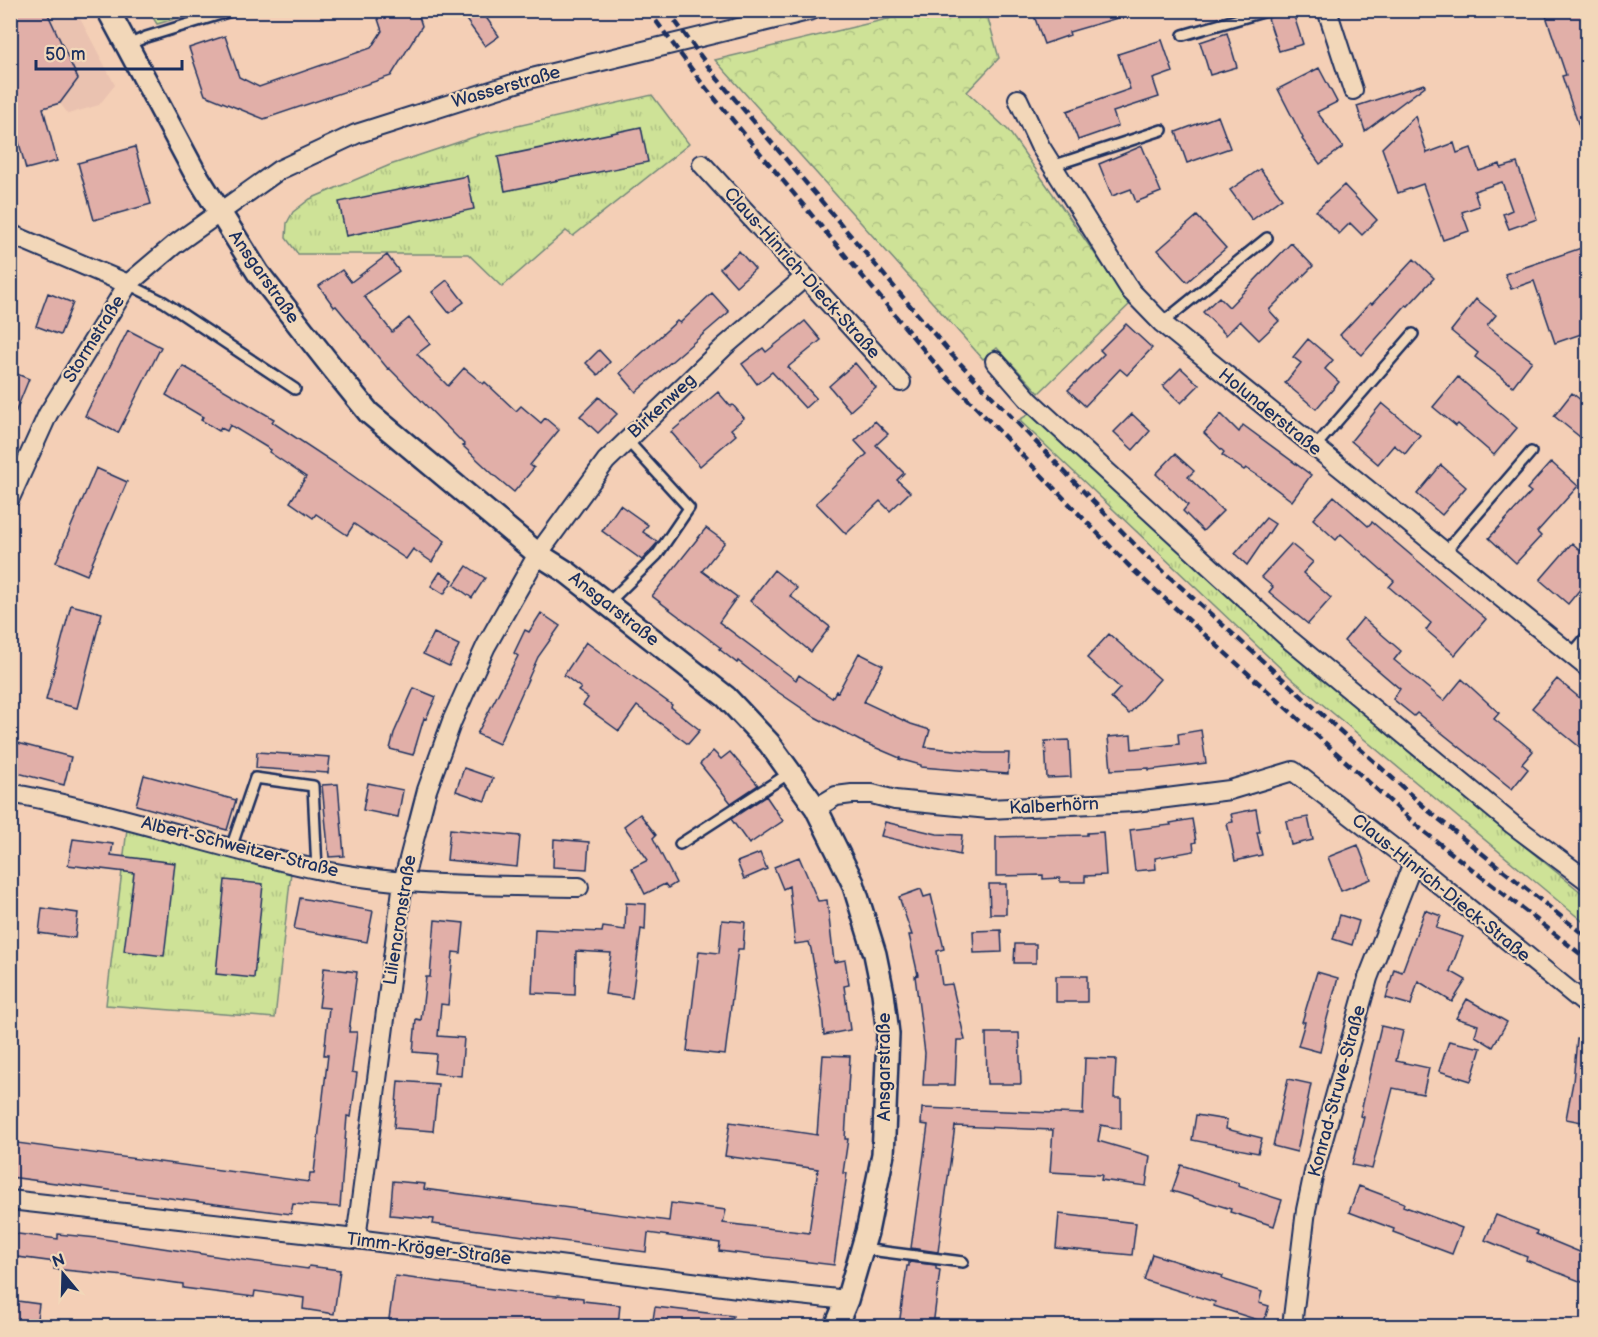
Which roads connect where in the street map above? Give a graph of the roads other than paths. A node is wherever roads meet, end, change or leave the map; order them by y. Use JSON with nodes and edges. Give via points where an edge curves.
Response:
{"nodes":[{"id":1,"x":108,"y":10,"type":"edge"},
{"id":2,"x":234,"y":10,"type":"edge"},
{"id":3,"x":812,"y":10,"type":"edge"},
{"id":4,"x":1270,"y":10,"type":"edge"},
{"id":5,"x":1328,"y":10,"type":"edge"},
{"id":6,"x":1183,"y":35,"type":"dead end"},
{"id":7,"x":126,"y":46,"type":"junction"},
{"id":8,"x":1353,"y":90,"type":"dead end"},
{"id":9,"x":1018,"y":99,"type":"dead end"},
{"id":10,"x":1162,"y":130,"type":"dead end"},
{"id":11,"x":702,"y":165,"type":"dead end"},
{"id":12,"x":1052,"y":166,"type":"junction"},
{"id":13,"x":219,"y":212,"type":"junction"},
{"id":14,"x":10,"y":234,"type":"edge"},
{"id":15,"x":1268,"y":238,"type":"dead end"},
{"id":16,"x":805,"y":277,"type":"junction"},
{"id":17,"x":128,"y":284,"type":"junction"},
{"id":18,"x":1162,"y":323,"type":"junction"},
{"id":19,"x":1413,"y":334,"type":"dead end"},
{"id":20,"x":995,"y":361,"type":"dead end"},
{"id":21,"x":901,"y":382,"type":"dead end"},
{"id":22,"x":295,"y":389,"type":"dead end"},
{"id":23,"x":626,"y":440,"type":"junction"},
{"id":24,"x":1314,"y":448,"type":"junction"},
{"id":25,"x":1531,"y":452,"type":"dead end"},
{"id":26,"x":10,"y":498,"type":"edge"},
{"id":27,"x":1444,"y":553,"type":"junction"},
{"id":28,"x":538,"y":554,"type":"junction"},
{"id":29,"x":607,"y":604,"type":"junction"},
{"id":30,"x":1587,"y":635,"type":"edge"},
{"id":31,"x":1571,"y":655,"type":"junction"},
{"id":32,"x":1587,"y":668,"type":"edge"},
{"id":33,"x":1293,"y":771,"type":"joint"},
{"id":34,"x":791,"y":772,"type":"junction"},
{"id":35,"x":10,"y":793,"type":"edge"},
{"id":36,"x":816,"y":808,"type":"junction"},
{"id":37,"x":680,"y":844,"type":"dead end"},
{"id":38,"x":231,"y":848,"type":"junction"},
{"id":39,"x":1413,"y":863,"type":"junction"},
{"id":40,"x":317,"y":870,"type":"junction"},
{"id":41,"x":1587,"y":881,"type":"edge"},
{"id":42,"x":403,"y":882,"type":"junction"},
{"id":43,"x":579,"y":887,"type":"dead end"},
{"id":44,"x":1587,"y":1006,"type":"edge"},
{"id":45,"x":10,"y":1200,"type":"edge"},
{"id":46,"x":356,"y":1239,"type":"junction"},
{"id":47,"x":862,"y":1249,"type":"junction"},
{"id":48,"x":963,"y":1262,"type":"dead end"},
{"id":49,"x":847,"y":1300,"type":"junction"},
{"id":50,"x":836,"y":1326,"type":"edge"},
{"id":51,"x":1292,"y":1326,"type":"edge"}],
"edges":[{"from":1,"to":7,"type":"street","name":"Ansgarstraße"},
{"from":2,"to":7,"type":"lane"},
{"from":3,"to":13,"type":"street","name":"Wasserstraße","via":[[532,78],[357,134],[279,170]]},
{"from":4,"to":6,"type":"lane"},
{"from":5,"to":8,"type":"street"},
{"from":7,"to":13,"type":"street","name":"Ansgarstraße"},
{"from":9,"to":12,"type":"street","name":"Holunderstraße"},
{"from":10,"to":12,"type":"lane"},
{"from":11,"to":16,"type":"street","name":"Claus-Hinrich-Dieck-Straße"},
{"from":12,"to":18,"type":"street","name":"Holunderstraße","via":[[1131,291]]},
{"from":13,"to":17,"type":"street","name":"Stormstraße"},
{"from":13,"to":28,"type":"street","name":"Ansgarstraße","via":[[258,273],[369,414]]},
{"from":14,"to":17,"type":"street"},
{"from":15,"to":18,"type":"lane"},
{"from":16,"to":21,"type":"street","name":"Claus-Hinrich-Dieck-Straße"},
{"from":16,"to":23,"type":"street","name":"Birkenweg"},
{"from":17,"to":22,"type":"lane","via":[[164,302]]},
{"from":17,"to":26,"type":"street","name":"Stormstraße","via":[[48,414]]},
{"from":18,"to":24,"type":"street","name":"Holunderstraße"},
{"from":19,"to":24,"type":"lane"},
{"from":20,"to":41,"type":"street","via":[[1029,399],[1290,640]]},
{"from":23,"to":28,"type":"street","name":"Birkenweg"},
{"from":23,"to":29,"type":"lane","via":[[689,508],[657,555]]},
{"from":24,"to":27,"type":"street","name":"Holunderstraße"},
{"from":25,"to":27,"type":"lane"},
{"from":27,"to":31,"type":"street","name":"Holunderstraße"},
{"from":28,"to":29,"type":"street","name":"Ansgarstraße"},
{"from":28,"to":42,"type":"street","name":"Liliencronstraße","via":[[486,646],[452,721],[427,790]]},
{"from":29,"to":34,"type":"street","name":"Ansgarstraße","via":[[726,697]]},
{"from":30,"to":31,"type":"lane"},
{"from":31,"to":32,"type":"street","name":"Holunderstraße"},
{"from":33,"to":36,"type":"street","name":"Kalberhörn","via":[[1230,790],[1134,802],[989,809],[852,794],[836,796]]},
{"from":33,"to":39,"type":"street","name":"Claus-Hinrich-Dieck-Straße"},
{"from":34,"to":36,"type":"street","name":"Ansgarstraße"},
{"from":34,"to":37,"type":"lane"},
{"from":35,"to":38,"type":"street","name":"Albert-Schweitzer-Straße","via":[[105,813]]},
{"from":36,"to":47,"type":"street","name":"Ansgarstraße","via":[[853,883],[883,993],[888,1034],[883,1154]]},
{"from":38,"to":40,"type":"street","name":"Albert-Schweitzer-Straße"},
{"from":38,"to":40,"type":"lane","via":[[255,778],[314,786]]},
{"from":39,"to":44,"type":"street","name":"Claus-Hinrich-Dieck-Straße"},
{"from":39,"to":51,"type":"street","name":"Konrad-Struve-Straße","via":[[1368,978],[1314,1172]]},
{"from":40,"to":42,"type":"street","name":"Albert-Schweitzer-Straße"},
{"from":42,"to":43,"type":"street","name":"Albert-Schweitzer-Straße"},
{"from":42,"to":46,"type":"street","name":"Liliencronstraße"},
{"from":45,"to":46,"type":"street","name":"Timm-Kröger-Straße"},
{"from":46,"to":49,"type":"street","name":"Timm-Kröger-Straße"},
{"from":47,"to":48,"type":"lane"},
{"from":47,"to":49,"type":"street","name":"Ansgarstraße"},
{"from":49,"to":50,"type":"street","name":"Ansgarstraße"}]}
